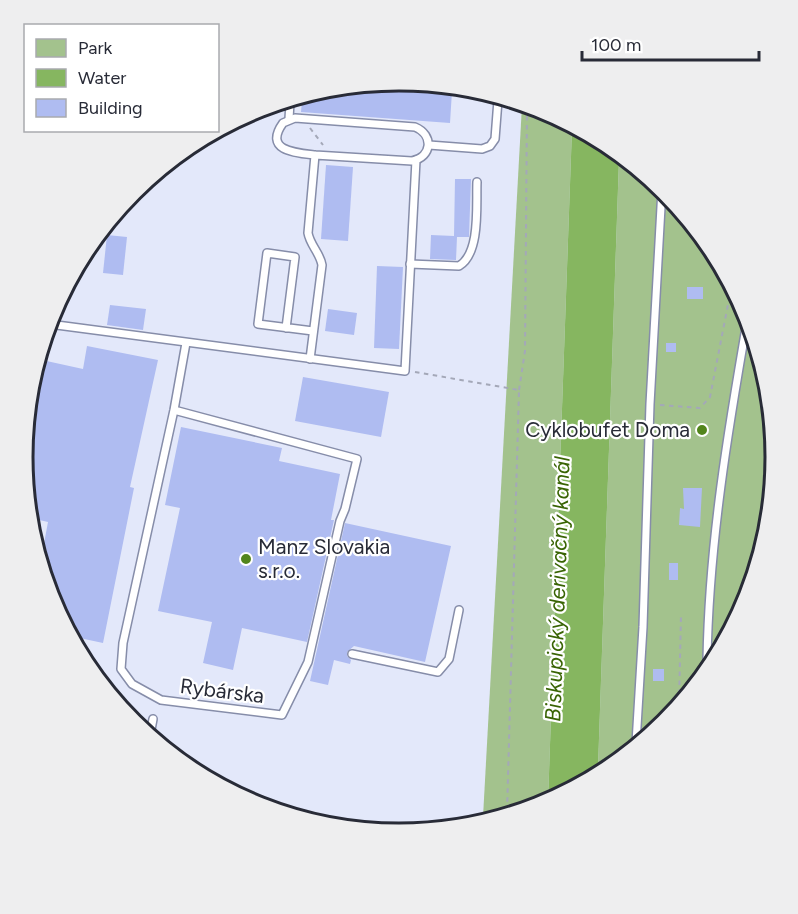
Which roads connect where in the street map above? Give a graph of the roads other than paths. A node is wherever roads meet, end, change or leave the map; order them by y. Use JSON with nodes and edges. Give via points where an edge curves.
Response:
{"nodes":[{"id":1,"x":498,"y":104,"type":"edge"},
{"id":2,"x":290,"y":107,"type":"edge"},
{"id":3,"x":289,"y":119,"type":"junction"},
{"id":4,"x":429,"y":145,"type":"junction"},
{"id":5,"x":315,"y":154,"type":"junction"},
{"id":6,"x":416,"y":160,"type":"junction"},
{"id":7,"x":477,"y":182,"type":"dead end"},
{"id":8,"x":661,"y":202,"type":"edge"},
{"id":9,"x":410,"y":264,"type":"junction"},
{"id":10,"x":58,"y":325,"type":"edge"},
{"id":11,"x":286,"y":328,"type":"junction"},
{"id":12,"x":313,"y":331,"type":"junction"},
{"id":13,"x":744,"y":334,"type":"edge"},
{"id":14,"x":186,"y":343,"type":"junction"},
{"id":15,"x":310,"y":359,"type":"junction"},
{"id":16,"x":174,"y":410,"type":"junction"},
{"id":17,"x":459,"y":609,"type":"dead end"},
{"id":18,"x":707,"y":653,"type":"edge"},
{"id":19,"x":352,"y":654,"type":"dead end"},
{"id":20,"x":153,"y":719,"type":"dead end"},
{"id":21,"x":152,"y":726,"type":"edge"},
{"id":22,"x":636,"y":735,"type":"edge"}],
"edges":[{"from":1,"to":4,"type":"lane","via":[[495,139],[490,146],[482,149]]},
{"from":2,"to":3,"type":"lane"},
{"from":3,"to":4,"type":"lane","via":[[415,127],[424,132]]},
{"from":3,"to":5,"type":"lane","via":[[279,130],[281,146],[288,152]]},
{"from":4,"to":6,"type":"lane"},
{"from":5,"to":6,"type":"lane"},
{"from":5,"to":12,"type":"lane","via":[[308,233],[322,265]]},
{"from":6,"to":9,"type":"lane"},
{"from":7,"to":9,"type":"lane","via":[[474,238],[463,263]]},
{"from":8,"to":22,"type":"lane"},
{"from":9,"to":15,"type":"lane","via":[[405,371]]},
{"from":10,"to":14,"type":"lane"},
{"from":11,"to":11,"type":"lane","via":[[258,324],[267,253],[295,257]]},
{"from":11,"to":12,"type":"lane"},
{"from":12,"to":15,"type":"lane"},
{"from":13,"to":18,"type":"lane","via":[[722,471]]},
{"from":14,"to":15,"type":"lane"},
{"from":14,"to":16,"type":"lane","name":"Rybárska"},
{"from":16,"to":16,"type":"lane","name":"Rybárska","via":[[357,459],[340,521],[315,647],[282,715],[161,700],[132,684],[121,669],[123,643]]},
{"from":17,"to":19,"type":"lane","via":[[449,659],[438,672]]},
{"from":20,"to":21,"type":"lane"}]}
